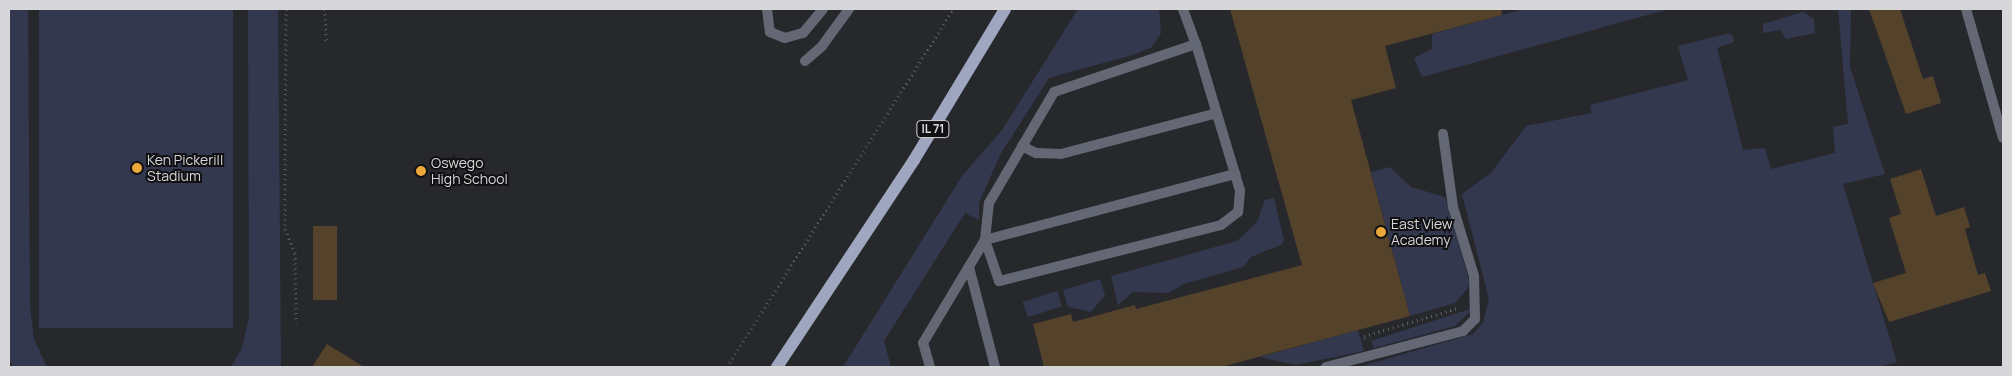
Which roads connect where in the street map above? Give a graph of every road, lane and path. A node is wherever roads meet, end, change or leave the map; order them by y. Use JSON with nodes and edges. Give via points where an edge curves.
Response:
{"nodes":[{"id":1,"x":286,"y":9,"type":"edge"},
{"id":2,"x":325,"y":9,"type":"edge"},
{"id":3,"x":767,"y":9,"type":"edge"},
{"id":4,"x":823,"y":9,"type":"edge"},
{"id":5,"x":850,"y":9,"type":"edge"},
{"id":6,"x":953,"y":9,"type":"edge"},
{"id":7,"x":1005,"y":9,"type":"edge"},
{"id":8,"x":1183,"y":9,"type":"edge"},
{"id":9,"x":1966,"y":9,"type":"edge"},
{"id":10,"x":326,"y":41,"type":"dead end"},
{"id":11,"x":1196,"y":44,"type":"junction"},
{"id":12,"x":805,"y":61,"type":"dead end"},
{"id":13,"x":1217,"y":113,"type":"junction"},
{"id":14,"x":1443,"y":134,"type":"dead end"},
{"id":15,"x":2003,"y":138,"type":"edge"},
{"id":16,"x":1022,"y":146,"type":"junction"},
{"id":17,"x":1235,"y":174,"type":"junction"},
{"id":18,"x":985,"y":240,"type":"junction"},
{"id":19,"x":969,"y":267,"type":"junction"},
{"id":20,"x":1476,"y":295,"type":"junction"},
{"id":21,"x":296,"y":324,"type":"dead end"},
{"id":22,"x":1366,"y":343,"type":"dead end"},
{"id":23,"x":727,"y":367,"type":"edge"},
{"id":24,"x":777,"y":367,"type":"edge"},
{"id":25,"x":930,"y":367,"type":"edge"},
{"id":26,"x":995,"y":367,"type":"edge"},
{"id":27,"x":1326,"y":367,"type":"edge"}],
"edges":[{"from":1,"to":21,"type":"path","via":[[285,230],[295,253]]},
{"from":2,"to":10,"type":"path"},
{"from":3,"to":4,"type":"street","via":[[770,32],[785,38],[802,33]]},
{"from":5,"to":12,"type":"street","via":[[822,46]]},
{"from":6,"to":23,"type":"path"},
{"from":7,"to":24,"type":"main road","number":"IL 71","via":[[914,160]]},
{"from":8,"to":11,"type":"street"},
{"from":9,"to":15,"type":"street"},
{"from":11,"to":13,"type":"street"},
{"from":11,"to":16,"type":"street","via":[[1054,92]]},
{"from":13,"to":16,"type":"street","via":[[1061,154],[1036,153]]},
{"from":13,"to":17,"type":"street"},
{"from":14,"to":20,"type":"street","via":[[1453,207]]},
{"from":16,"to":18,"type":"street","via":[[989,203]]},
{"from":17,"to":18,"type":"street"},
{"from":17,"to":18,"type":"street","via":[[1240,191],[1238,212],[1221,225],[999,281]]},
{"from":18,"to":19,"type":"street"},
{"from":19,"to":25,"type":"street","via":[[923,343]]},
{"from":19,"to":26,"type":"street"},
{"from":20,"to":22,"type":"path","via":[[1436,317],[1364,336]]},
{"from":20,"to":27,"type":"street","via":[[1475,319],[1462,331]]}]}
